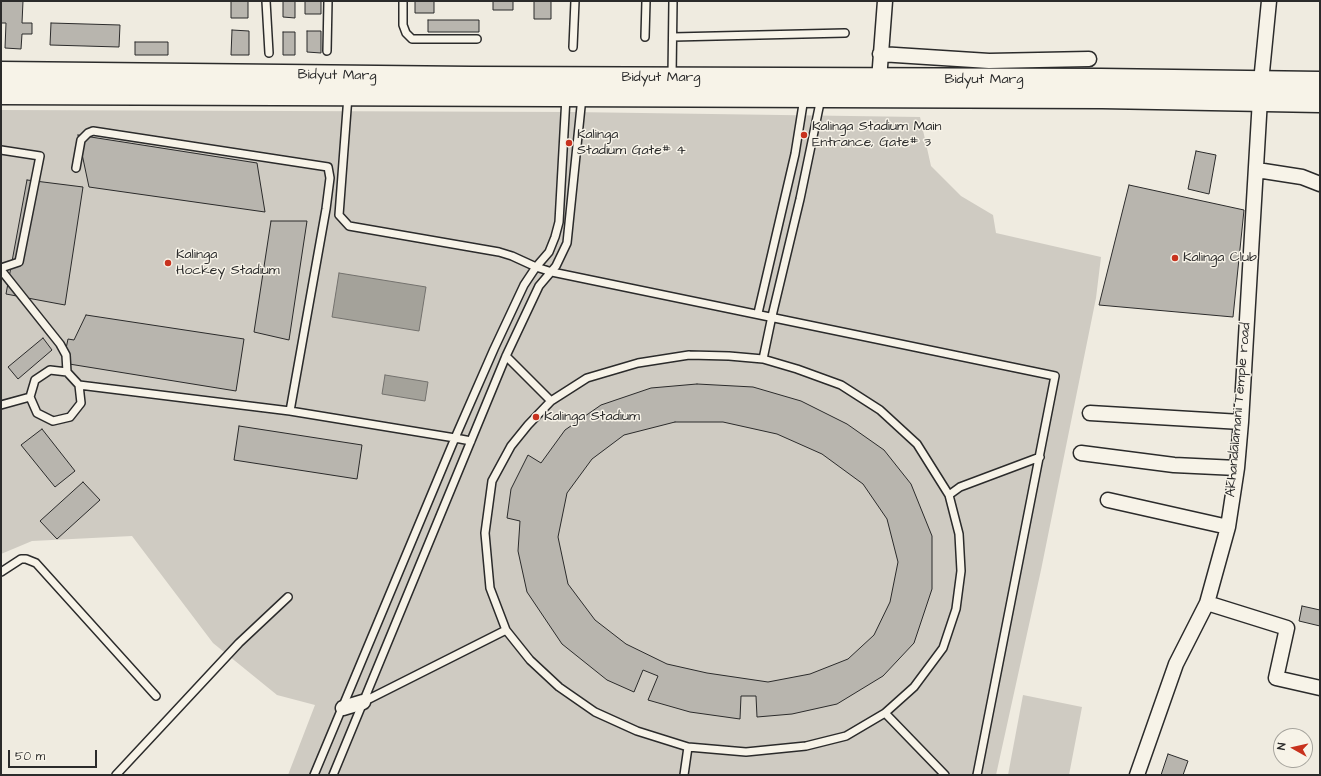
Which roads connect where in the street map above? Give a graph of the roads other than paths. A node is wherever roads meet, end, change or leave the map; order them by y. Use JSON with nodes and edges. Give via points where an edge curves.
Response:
{"nodes":[{"id":1,"x":266,"y":1,"type":"edge"},
{"id":2,"x":328,"y":1,"type":"edge"},
{"id":3,"x":403,"y":1,"type":"edge"},
{"id":4,"x":575,"y":1,"type":"edge"},
{"id":5,"x":646,"y":1,"type":"edge"},
{"id":6,"x":673,"y":1,"type":"edge"},
{"id":7,"x":885,"y":1,"type":"edge"},
{"id":8,"x":1269,"y":1,"type":"edge"},
{"id":9,"x":845,"y":33,"type":"dead end"},
{"id":10,"x":645,"y":37,"type":"dead end"},
{"id":11,"x":673,"y":38,"type":"junction"},
{"id":12,"x":477,"y":40,"type":"dead end"},
{"id":13,"x":573,"y":47,"type":"dead end"},
{"id":14,"x":327,"y":51,"type":"dead end"},
{"id":15,"x":269,"y":53,"type":"dead end"},
{"id":16,"x":880,"y":54,"type":"junction"},
{"id":17,"x":1089,"y":59,"type":"dead end"},
{"id":18,"x":1,"y":73,"type":"edge"},
{"id":19,"x":672,"y":78,"type":"junction"},
{"id":20,"x":878,"y":80,"type":"junction"},
{"id":21,"x":1320,"y":83,"type":"edge"},
{"id":22,"x":1261,"y":91,"type":"junction"},
{"id":23,"x":1,"y":92,"type":"edge"},
{"id":24,"x":348,"y":93,"type":"junction"},
{"id":25,"x":574,"y":95,"type":"junction"},
{"id":26,"x":813,"y":96,"type":"junction"},
{"id":27,"x":1320,"y":101,"type":"edge"},
{"id":28,"x":1,"y":150,"type":"edge"},
{"id":29,"x":76,"y":168,"type":"dead end"},
{"id":30,"x":1256,"y":170,"type":"junction"},
{"id":31,"x":1320,"y":184,"type":"edge"},
{"id":32,"x":536,"y":267,"type":"junction"},
{"id":33,"x":1,"y":269,"type":"edge"},
{"id":34,"x":552,"y":272,"type":"junction"},
{"id":35,"x":758,"y":313,"type":"junction"},
{"id":36,"x":772,"y":316,"type":"junction"},
{"id":37,"x":506,"y":356,"type":"junction"},
{"id":38,"x":763,"y":359,"type":"junction"},
{"id":39,"x":67,"y":372,"type":"junction"},
{"id":40,"x":79,"y":385,"type":"junction"},
{"id":41,"x":30,"y":397,"type":"junction"},
{"id":42,"x":551,"y":401,"type":"junction"},
{"id":43,"x":1,"y":405,"type":"edge"},
{"id":44,"x":290,"y":411,"type":"junction"},
{"id":45,"x":1090,"y":413,"type":"dead end"},
{"id":46,"x":1241,"y":422,"type":"junction"},
{"id":47,"x":455,"y":438,"type":"junction"},
{"id":48,"x":471,"y":442,"type":"junction"},
{"id":49,"x":1081,"y":453,"type":"dead end"},
{"id":50,"x":1040,"y":458,"type":"junction"},
{"id":51,"x":1237,"y":468,"type":"junction"},
{"id":52,"x":949,"y":495,"type":"junction"},
{"id":53,"x":1108,"y":500,"type":"dead end"},
{"id":54,"x":1228,"y":527,"type":"junction"},
{"id":55,"x":1,"y":572,"type":"edge"},
{"id":56,"x":288,"y":597,"type":"dead end"},
{"id":57,"x":1207,"y":603,"type":"junction"},
{"id":58,"x":506,"y":630,"type":"junction"},
{"id":59,"x":1320,"y":688,"type":"edge"},
{"id":60,"x":156,"y":696,"type":"dead end"},
{"id":61,"x":363,"y":702,"type":"junction"},
{"id":62,"x":343,"y":708,"type":"junction"},
{"id":63,"x":885,"y":713,"type":"junction"},
{"id":64,"x":688,"y":746,"type":"junction"},
{"id":65,"x":116,"y":775,"type":"edge"},
{"id":66,"x":314,"y":775,"type":"edge"},
{"id":67,"x":333,"y":775,"type":"edge"},
{"id":68,"x":684,"y":775,"type":"edge"},
{"id":69,"x":945,"y":775,"type":"edge"},
{"id":70,"x":977,"y":775,"type":"edge"},
{"id":71,"x":1137,"y":775,"type":"edge"}],
"edges":[{"from":1,"to":15,"type":"lane"},
{"from":2,"to":14,"type":"lane"},
{"from":3,"to":12,"type":"lane","via":[[403,25],[412,39]]},
{"from":4,"to":13,"type":"lane"},
{"from":5,"to":10,"type":"lane"},
{"from":6,"to":11,"type":"lane"},
{"from":7,"to":16,"type":"street"},
{"from":8,"to":22,"type":"street","name":"Akhandalamani Temple road"},
{"from":9,"to":11,"type":"lane"},
{"from":11,"to":19,"type":"lane"},
{"from":16,"to":17,"type":"street","via":[[989,61]]},
{"from":16,"to":20,"type":"street"},
{"from":18,"to":19,"type":"main road","name":"Bidyut Marg"},
{"from":19,"to":20,"type":"main road","name":"Bidyut Marg"},
{"from":20,"to":22,"type":"main road","name":"Bidyut Marg","via":[[1101,80]]},
{"from":21,"to":22,"type":"main road","name":"Bidyut Marg"},
{"from":22,"to":26,"type":"main road","name":"Bidyut Marg","via":[[1102,97]]},
{"from":22,"to":27,"type":"main road","name":"Bidyut Marg"},
{"from":22,"to":30,"type":"street","name":"Akhandalamani Temple road"},
{"from":23,"to":24,"type":"main road","name":"Bidyut Marg"},
{"from":24,"to":25,"type":"main road","name":"Bidyut Marg"},
{"from":24,"to":32,"type":"lane","via":[[339,215],[349,226],[499,252]]},
{"from":25,"to":26,"type":"main road","name":"Bidyut Marg"},
{"from":25,"to":32,"type":"lane","via":[[559,222],[549,252]]},
{"from":25,"to":34,"type":"lane","via":[[567,243]]},
{"from":26,"to":35,"type":"lane","via":[[795,154]]},
{"from":26,"to":36,"type":"lane","via":[[800,199]]},
{"from":28,"to":33,"type":"lane","via":[[40,156],[19,262]]},
{"from":29,"to":44,"type":"lane","via":[[81,140],[93,131],[328,167],[330,178],[326,209]]},
{"from":30,"to":31,"type":"street","via":[[1302,177]]},
{"from":30,"to":46,"type":"street","name":"Akhandalamani Temple road"},
{"from":32,"to":34,"type":"lane"},
{"from":32,"to":47,"type":"lane","via":[[524,285]]},
{"from":33,"to":39,"type":"lane","via":[[60,344],[66,354]]},
{"from":34,"to":35,"type":"lane"},
{"from":34,"to":37,"type":"lane","via":[[539,286]]},
{"from":35,"to":36,"type":"lane"},
{"from":36,"to":38,"type":"lane"},
{"from":36,"to":50,"type":"lane","via":[[1055,376]]},
{"from":37,"to":42,"type":"lane"},
{"from":37,"to":48,"type":"lane"},
{"from":38,"to":42,"type":"lane","via":[[689,355],[638,363],[587,378]]},
{"from":38,"to":52,"type":"lane","via":[[841,385],[880,410],[917,444]]},
{"from":39,"to":40,"type":"lane"},
{"from":39,"to":41,"type":"lane","via":[[50,370],[35,380]]},
{"from":40,"to":41,"type":"lane","via":[[81,403],[70,417],[53,422],[37,413]]},
{"from":40,"to":44,"type":"lane"},
{"from":41,"to":43,"type":"lane"},
{"from":42,"to":58,"type":"lane","via":[[512,446],[492,481],[485,541],[490,588]]},
{"from":44,"to":47,"type":"lane"},
{"from":45,"to":46,"type":"street"},
{"from":46,"to":51,"type":"street","name":"Akhandalamani Temple road"},
{"from":47,"to":48,"type":"lane"},
{"from":47,"to":62,"type":"lane"},
{"from":48,"to":61,"type":"lane"},
{"from":49,"to":51,"type":"street","via":[[1167,464]]},
{"from":50,"to":52,"type":"lane","via":[[960,488]]},
{"from":50,"to":70,"type":"lane"},
{"from":51,"to":54,"type":"street","name":"Akhandalamani Temple road"},
{"from":52,"to":63,"type":"lane","via":[[959,534],[961,571],[956,609],[943,648],[914,687]]},
{"from":53,"to":54,"type":"street"},
{"from":54,"to":57,"type":"street","name":"Akhandalamani Temple road"},
{"from":55,"to":60,"type":"lane","via":[[21,559],[36,563]]},
{"from":56,"to":65,"type":"lane","via":[[239,643]]},
{"from":57,"to":59,"type":"street","via":[[1287,628],[1276,678]]},
{"from":57,"to":71,"type":"street","name":"Akhandalamani Temple road","via":[[1176,664]]},
{"from":58,"to":61,"type":"lane"},
{"from":58,"to":64,"type":"lane","via":[[530,660],[559,687],[595,712],[636,731]]},
{"from":61,"to":62,"type":"street"},
{"from":61,"to":67,"type":"lane"},
{"from":62,"to":66,"type":"lane"},
{"from":63,"to":64,"type":"lane","via":[[846,736],[806,746],[746,752]]},
{"from":63,"to":69,"type":"lane"},
{"from":64,"to":68,"type":"lane"}]}
